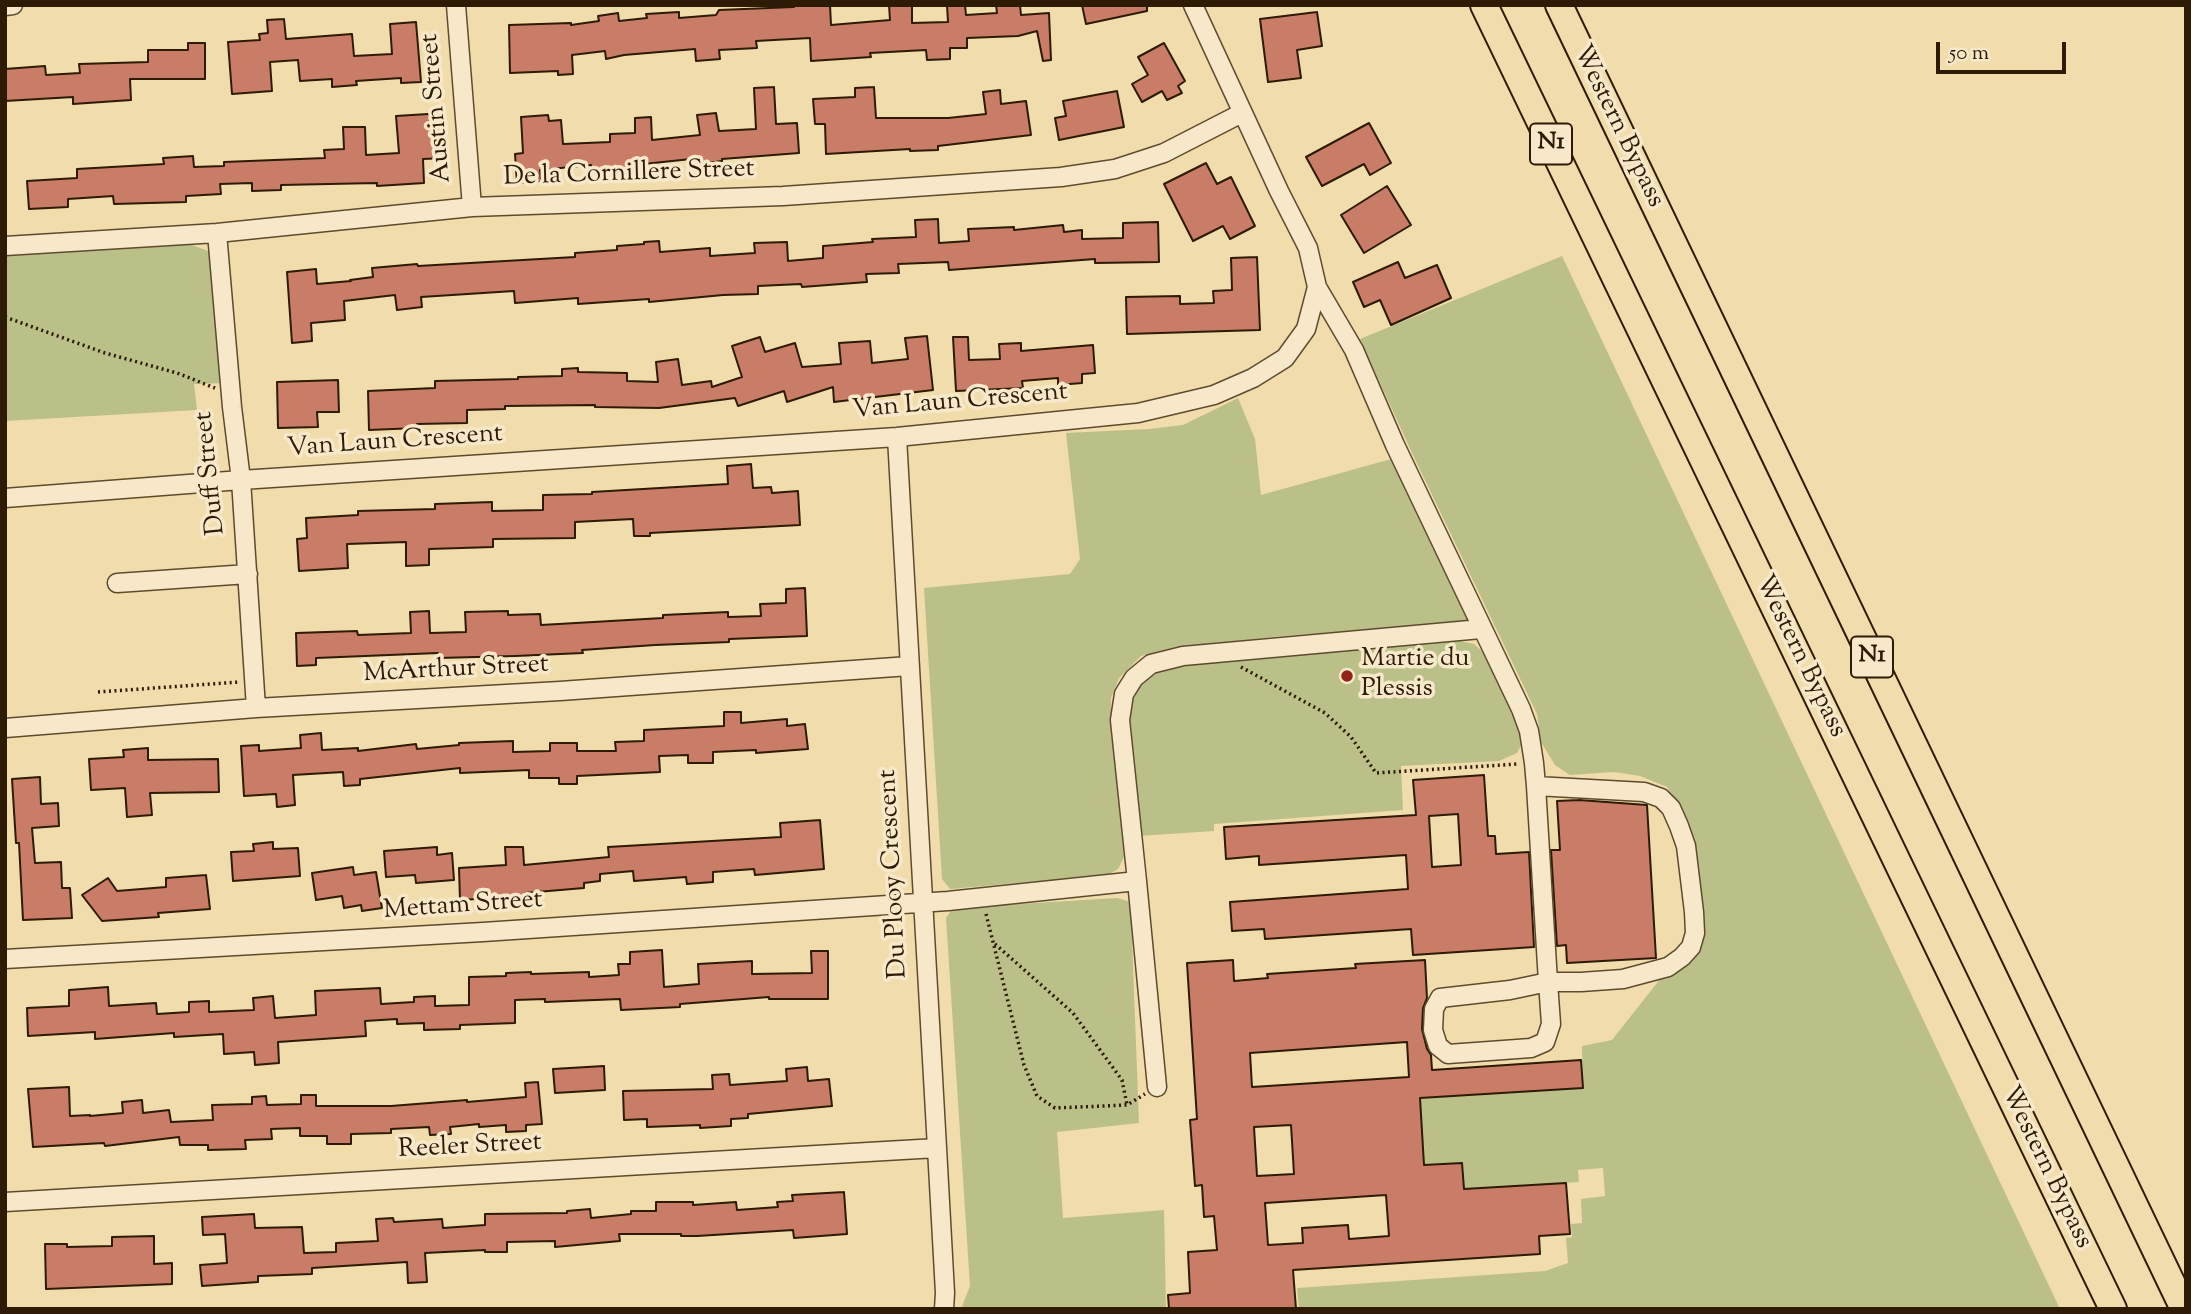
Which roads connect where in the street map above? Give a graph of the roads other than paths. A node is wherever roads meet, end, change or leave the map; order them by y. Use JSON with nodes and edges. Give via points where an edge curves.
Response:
{"nodes":[{"id":1,"x":13,"y":5,"type":"edge"},
{"id":2,"x":456,"y":5,"type":"edge"},
{"id":3,"x":1193,"y":5,"type":"edge"},
{"id":4,"x":1484,"y":5,"type":"edge"},
{"id":5,"x":1559,"y":5,"type":"edge"},
{"id":6,"x":5,"y":6,"type":"edge"},
{"id":7,"x":1242,"y":113,"type":"junction"},
{"id":8,"x":472,"y":207,"type":"junction"},
{"id":9,"x":217,"y":233,"type":"junction"},
{"id":10,"x":5,"y":246,"type":"edge"},
{"id":11,"x":1317,"y":287,"type":"junction"},
{"id":12,"x":897,"y":437,"type":"junction"},
{"id":13,"x":241,"y":480,"type":"junction"},
{"id":14,"x":5,"y":498,"type":"edge"},
{"id":15,"x":248,"y":574,"type":"junction"},
{"id":16,"x":117,"y":583,"type":"dead end"},
{"id":17,"x":1481,"y":629,"type":"junction"},
{"id":18,"x":909,"y":666,"type":"junction"},
{"id":19,"x":256,"y":708,"type":"junction"},
{"id":20,"x":5,"y":728,"type":"edge"},
{"id":21,"x":1536,"y":786,"type":"junction"},
{"id":22,"x":1137,"y":881,"type":"junction"},
{"id":23,"x":924,"y":901,"type":"junction"},
{"id":24,"x":5,"y":959,"type":"edge"},
{"id":25,"x":1548,"y":982,"type":"junction"},
{"id":26,"x":1157,"y":1087,"type":"road end"},
{"id":27,"x":937,"y":1148,"type":"junction"},
{"id":28,"x":5,"y":1202,"type":"edge"},
{"id":29,"x":944,"y":1309,"type":"edge"},
{"id":30,"x":2113,"y":1309,"type":"edge"},
{"id":31,"x":2184,"y":1309,"type":"edge"}],
"edges":[{"from":1,"to":6,"type":"street"},
{"from":2,"to":8,"type":"street","name":"Austin Street"},
{"from":3,"to":7,"type":"street","name":"Van Laun Crescent"},
{"from":4,"to":30,"type":"highway","name":"Western Bypass","number":"N1"},
{"from":5,"to":31,"type":"highway","name":"Western Bypass","number":"N1"},
{"from":7,"to":8,"type":"street","name":"De la Cornillere Street","via":[[1164,153],[1115,169],[1061,177],[783,196]]},
{"from":7,"to":11,"type":"street","name":"Van Laun Crescent","via":[[1308,248]]},
{"from":8,"to":9,"type":"street","name":"De la Cornillere Street"},
{"from":9,"to":10,"type":"street","name":"De la Cornillere Street"},
{"from":9,"to":13,"type":"street","name":"Duff Street"},
{"from":11,"to":12,"type":"street","name":"Van Laun Crescent","via":[[1306,330],[1285,358],[1214,395],[1138,413]]},
{"from":11,"to":17,"type":"street","via":[[1354,350]]},
{"from":12,"to":13,"type":"street","name":"Van Laun Crescent"},
{"from":12,"to":18,"type":"street","name":"Du Plooy Crescent"},
{"from":13,"to":14,"type":"street","name":"Van Laun Crescent"},
{"from":13,"to":15,"type":"street","name":"Duff Street"},
{"from":15,"to":16,"type":"street"},
{"from":15,"to":19,"type":"street","name":"Duff Street"},
{"from":17,"to":21,"type":"street","via":[[1529,731]]},
{"from":17,"to":22,"type":"street","via":[[1183,656],[1151,664],[1124,694],[1120,720]]},
{"from":18,"to":19,"type":"street","name":"McArthur Street"},
{"from":18,"to":23,"type":"street","name":"Du Plooy Crescent"},
{"from":19,"to":20,"type":"street","name":"McArthur Street"},
{"from":21,"to":25,"type":"street"},
{"from":21,"to":25,"type":"street","via":[[1629,790],[1661,799],[1671,808],[1686,846],[1694,912],[1691,947],[1668,967],[1623,979]]},
{"from":22,"to":23,"type":"street","name":"Mettam Street"},
{"from":22,"to":26,"type":"street"},
{"from":23,"to":24,"type":"street","name":"Mettam Street"},
{"from":23,"to":27,"type":"street","name":"Du Plooy Crescent"},
{"from":25,"to":25,"type":"street","via":[[1440,998],[1434,1009],[1433,1030],[1438,1045],[1448,1054],[1531,1048],[1545,1042],[1551,1024]]},
{"from":27,"to":28,"type":"street","name":"Reeler Street"},
{"from":27,"to":29,"type":"street","name":"Du Plooy Crescent"}]}
